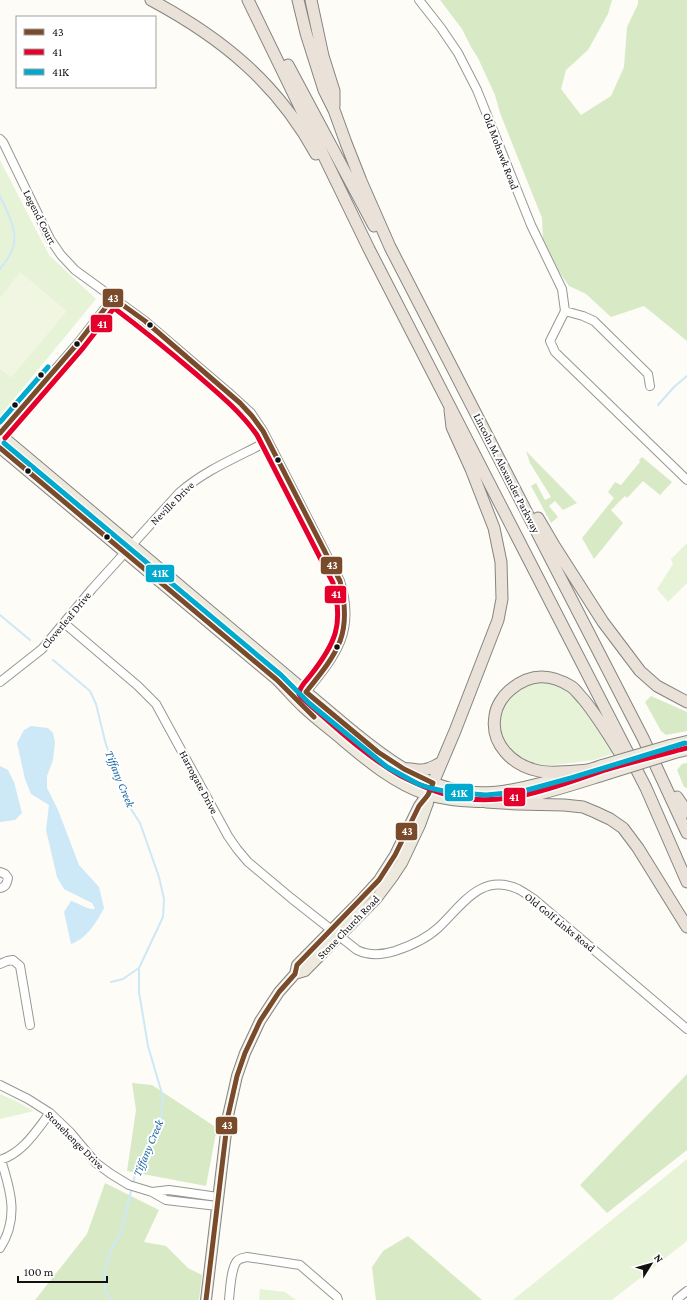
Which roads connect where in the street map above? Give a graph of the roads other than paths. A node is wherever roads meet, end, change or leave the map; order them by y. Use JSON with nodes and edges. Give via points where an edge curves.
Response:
{"nodes":[{"id":1,"x":151,"y":0,"type":"edge"},
{"id":2,"x":248,"y":0,"type":"edge"},
{"id":3,"x":256,"y":0,"type":"edge"},
{"id":4,"x":298,"y":0,"type":"edge"},
{"id":5,"x":311,"y":0,"type":"edge"},
{"id":6,"x":419,"y":0,"type":"edge"},
{"id":7,"x":334,"y":110,"type":"junction"},
{"id":8,"x":0,"y":139,"type":"edge"},
{"id":9,"x":390,"y":247,"type":"junction"},
{"id":10,"x":369,"y":249,"type":"junction"},
{"id":11,"x":113,"y":298,"type":"junction"},
{"id":12,"x":565,"y":310,"type":"junction"},
{"id":13,"x":650,"y":386,"type":"dead end"},
{"id":14,"x":449,"y":404,"type":"junction"},
{"id":15,"x":0,"y":434,"type":"edge"},
{"id":16,"x":268,"y":441,"type":"junction"},
{"id":17,"x":0,"y":448,"type":"edge"},
{"id":18,"x":510,"y":479,"type":"junction"},
{"id":19,"x":687,"y":480,"type":"edge"},
{"id":20,"x":128,"y":548,"type":"junction"},
{"id":21,"x":64,"y":623,"type":"junction"},
{"id":22,"x":0,"y":682,"type":"edge"},
{"id":23,"x":306,"y":692,"type":"junction"},
{"id":24,"x":687,"y":702,"type":"edge"},
{"id":25,"x":643,"y":738,"type":"junction"},
{"id":26,"x":687,"y":741,"type":"edge"},
{"id":27,"x":672,"y":749,"type":"junction"},
{"id":28,"x":687,"y":750,"type":"edge"},
{"id":29,"x":441,"y":763,"type":"junction"},
{"id":30,"x":404,"y":769,"type":"junction"},
{"id":31,"x":588,"y":770,"type":"junction"},
{"id":32,"x":433,"y":783,"type":"junction"},
{"id":33,"x":646,"y":788,"type":"junction"},
{"id":34,"x":428,"y":795,"type":"junction"},
{"id":35,"x":486,"y":802,"type":"junction"},
{"id":36,"x":687,"y":812,"type":"edge"},
{"id":37,"x":687,"y":833,"type":"edge"},
{"id":38,"x":0,"y":872,"type":"edge"},
{"id":39,"x":687,"y":882,"type":"edge"},
{"id":40,"x":0,"y":888,"type":"edge"},
{"id":41,"x":687,"y":927,"type":"edge"},
{"id":42,"x":331,"y":930,"type":"junction"},
{"id":43,"x":339,"y":936,"type":"junction"},
{"id":44,"x":0,"y":964,"type":"edge"},
{"id":45,"x":295,"y":974,"type":"junction"},
{"id":46,"x":30,"y":1025,"type":"dead end"},
{"id":47,"x":687,"y":1028,"type":"edge"},
{"id":48,"x":0,"y":1085,"type":"edge"},
{"id":49,"x":50,"y":1113,"type":"junction"},
{"id":50,"x":1,"y":1160,"type":"edge"},
{"id":51,"x":218,"y":1202,"type":"junction"},
{"id":52,"x":0,"y":1248,"type":"edge"},
{"id":53,"x":687,"y":1291,"type":"edge"},
{"id":54,"x":677,"y":1299,"type":"dead end"},
{"id":55,"x":206,"y":1300,"type":"edge"},
{"id":56,"x":229,"y":1300,"type":"edge"},
{"id":57,"x":338,"y":1300,"type":"edge"}],
"edges":[{"from":1,"to":10,"type":"highway","via":[[183,17],[221,44],[265,83],[313,149]]},
{"from":2,"to":10,"type":"highway"},
{"from":3,"to":9,"type":"highway","via":[[288,66],[375,228]]},
{"from":4,"to":7,"type":"highway","via":[[324,90]]},
{"from":5,"to":7,"type":"highway","via":[[323,56],[334,91]]},
{"from":6,"to":12,"type":"street","name":"Old Mohawk Road","via":[[454,47],[477,90],[530,225],[562,289]]},
{"from":7,"to":9,"type":"highway","name":"Lincoln M. Alexander Parkway"},
{"from":8,"to":11,"type":"street","name":"Legend Court","via":[[56,249],[75,270]]},
{"from":9,"to":18,"type":"highway","name":"Lincoln M. Alexander Parkway"},
{"from":10,"to":14,"type":"highway","name":"Lincoln M. Alexander Parkway"},
{"from":11,"to":15,"type":"street"},
{"from":11,"to":16,"type":"street","name":"Legend Court","via":[[145,321],[240,403],[254,418]]},
{"from":12,"to":13,"type":"street","via":[[594,321],[648,374]]},
{"from":12,"to":19,"type":"street","via":[[550,341],[555,352]]},
{"from":14,"to":29,"type":"highway","via":[[452,427],[494,528],[501,562],[502,599],[498,620]]},
{"from":14,"to":33,"type":"highway","name":"Lincoln M. Alexander Parkway"},
{"from":15,"to":20,"type":"main road"},
{"from":16,"to":20,"type":"street","name":"Neville Drive","via":[[188,484]]},
{"from":16,"to":23,"type":"street","name":"Legend Court","via":[[340,581],[346,601],[346,624],[338,647]]},
{"from":17,"to":20,"type":"main road"},
{"from":18,"to":24,"type":"highway","via":[[522,490],[603,622],[640,670],[657,686]]},
{"from":18,"to":25,"type":"highway","name":"Lincoln M. Alexander Parkway"},
{"from":20,"to":21,"type":"street","name":"Cloverleaf Drive"},
{"from":20,"to":23,"type":"main road"},
{"from":20,"to":34,"type":"main road","via":[[277,680],[304,708],[362,757],[389,776]]},
{"from":21,"to":22,"type":"street","name":"Cloverleaf Drive","via":[[42,649]]},
{"from":21,"to":42,"type":"street","name":"Harrogate Drive","via":[[156,704],[237,849],[254,867]]},
{"from":23,"to":30,"type":"main road","via":[[378,752]]},
{"from":25,"to":36,"type":"highway","via":[[651,746]]},
{"from":25,"to":37,"type":"highway","name":"Lincoln M. Alexander Parkway"},
{"from":26,"to":27,"type":"main road"},
{"from":27,"to":28,"type":"main road"},
{"from":27,"to":31,"type":"main road","bridge":true},
{"from":27,"to":35,"type":"main road","bridge":true,"via":[[573,785],[521,799]]},
{"from":29,"to":30,"type":"highway","via":[[429,770]]},
{"from":29,"to":32,"type":"highway"},
{"from":30,"to":32,"type":"main road"},
{"from":31,"to":32,"type":"main road","via":[[511,790],[492,792],[471,792]]},
{"from":31,"to":33,"type":"highway","via":[[541,772],[519,764],[505,753],[494,729],[494,715],[506,694],[526,679],[539,676],[556,678],[573,688],[599,720],[634,775]]},
{"from":32,"to":34,"type":"main road"},
{"from":33,"to":39,"type":"highway","name":"Lincoln M. Alexander Parkway"},
{"from":34,"to":35,"type":"main road"},
{"from":34,"to":42,"type":"main road","name":"Stone Church Road","via":[[419,806],[385,872]]},
{"from":34,"to":43,"type":"main road","name":"Stone Church Road","via":[[428,803],[420,824],[402,863],[377,898]]},
{"from":35,"to":41,"type":"highway","via":[[564,804],[583,807],[610,819],[623,828],[638,848]]},
{"from":38,"to":40,"type":"street","via":[[8,878],[4,887]]},
{"from":42,"to":43,"type":"street","name":"Harrogate Drive"},
{"from":42,"to":45,"type":"main road","name":"Stone Church Road","via":[[297,965]]},
{"from":43,"to":45,"type":"main road","name":"Stone Church Road","via":[[305,971]]},
{"from":43,"to":47,"type":"street","name":"Old Golf Links Road","via":[[357,950],[367,954],[378,955],[409,947],[432,932],[475,892],[493,885],[505,885],[518,889],[534,899]]},
{"from":44,"to":46,"type":"street","via":[[14,960],[20,966]]},
{"from":45,"to":51,"type":"main road","name":"Stone Church Road","via":[[279,992],[254,1031],[242,1060],[228,1116]]},
{"from":48,"to":49,"type":"street","name":"Stonehenge Drive"},
{"from":49,"to":50,"type":"street","via":[[20,1149]]},
{"from":49,"to":51,"type":"street","name":"Stonehenge Drive","via":[[96,1163],[129,1185],[152,1192],[166,1200]]},
{"from":50,"to":52,"type":"street","via":[[12,1208],[9,1230]]},
{"from":51,"to":55,"type":"main road","name":"Stone Church Road"},
{"from":53,"to":54,"type":"street"},
{"from":56,"to":57,"type":"street","via":[[234,1267],[237,1261],[247,1257],[300,1265],[337,1296]]}]}
